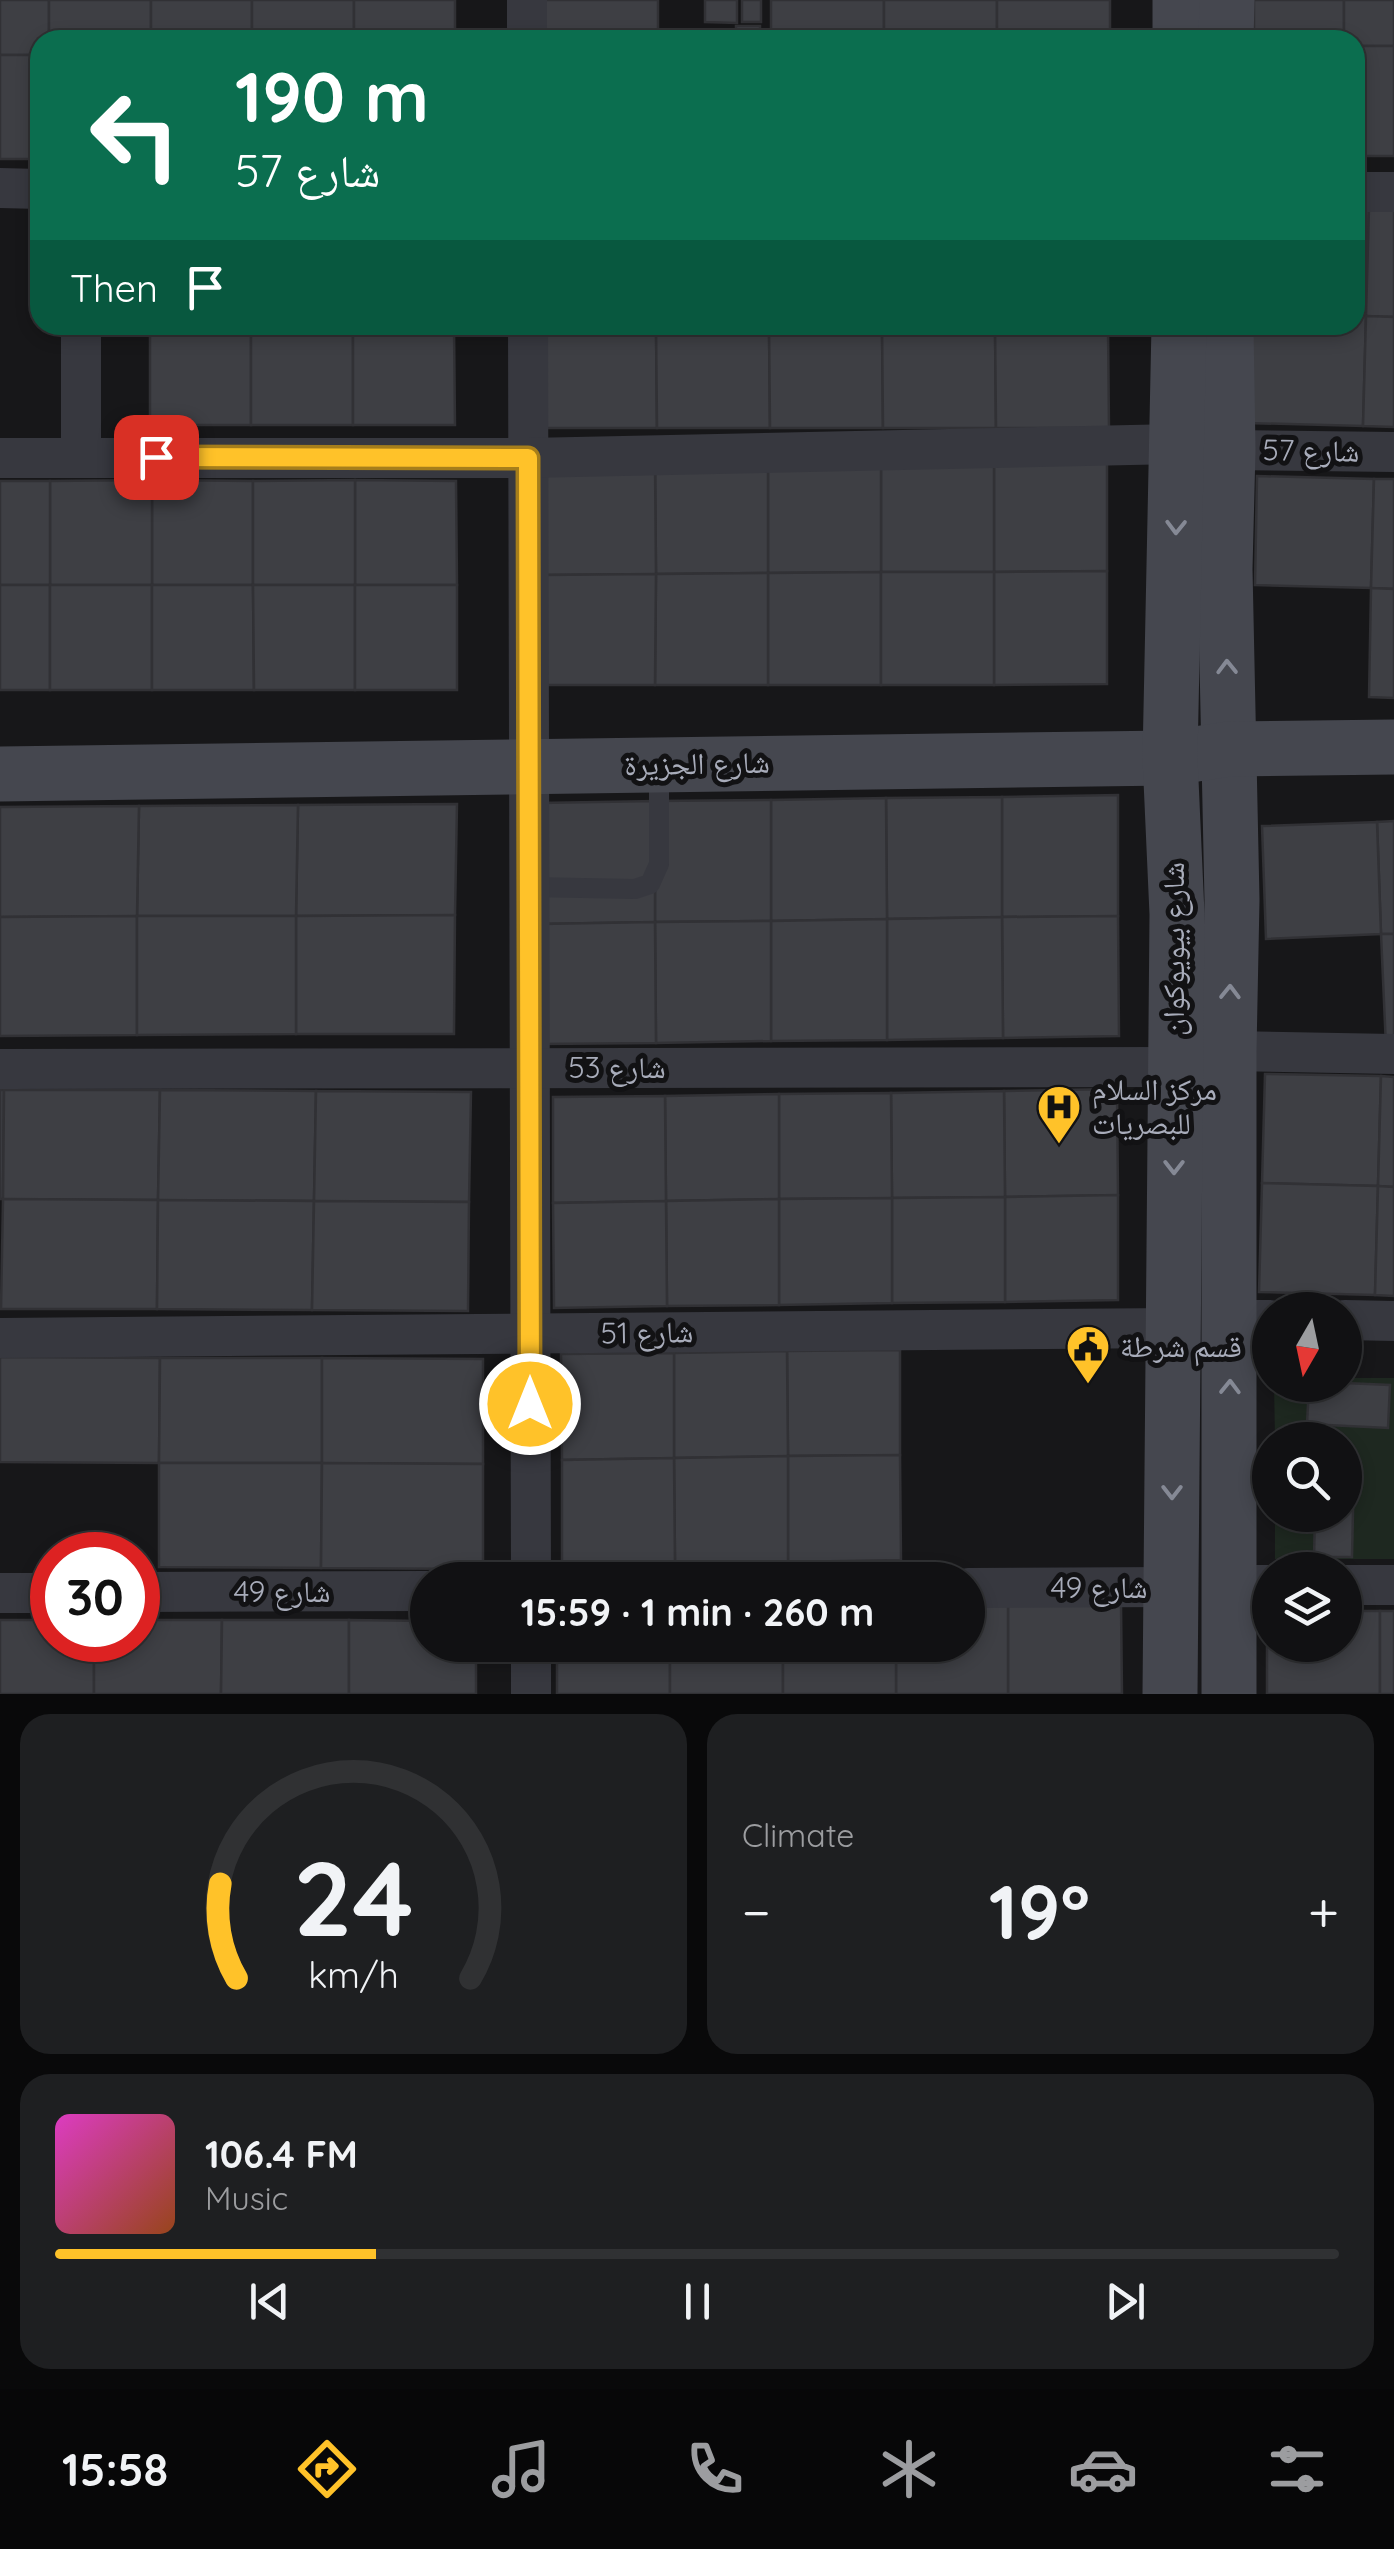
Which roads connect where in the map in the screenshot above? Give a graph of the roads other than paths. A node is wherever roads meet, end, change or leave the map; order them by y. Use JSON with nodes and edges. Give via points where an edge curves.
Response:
{"nodes":[{"id":1,"x":527,"y":0,"type":"edge"},
{"id":2,"x":1180,"y":0,"type":"edge"},
{"id":3,"x":1227,"y":0,"type":"edge"},
{"id":4,"x":527,"y":30,"type":"edge"},
{"id":5,"x":1180,"y":30,"type":"edge"},
{"id":6,"x":1226,"y":30,"type":"edge"},
{"id":7,"x":0,"y":188,"type":"edge"},
{"id":8,"x":30,"y":189,"type":"edge"},
{"id":9,"x":1365,"y":192,"type":"edge"},
{"id":10,"x":1394,"y":192,"type":"edge"},
{"id":11,"x":80,"y":335,"type":"edge"},
{"id":12,"x":528,"y":335,"type":"edge"},
{"id":13,"x":1181,"y":335,"type":"edge"},
{"id":14,"x":1224,"y":335,"type":"edge"},
{"id":15,"x":1203,"y":447,"type":"junction"},
{"id":16,"x":1394,"y":452,"type":"edge"},
{"id":17,"x":81,"y":457,"type":"junction"},
{"id":18,"x":0,"y":458,"type":"edge"},
{"id":19,"x":528,"y":458,"type":"junction"},
{"id":20,"x":1394,"y":747,"type":"edge"},
{"id":21,"x":1229,"y":749,"type":"junction"},
{"id":22,"x":1170,"y":758,"type":"junction"},
{"id":23,"x":659,"y":765,"type":"junction"},
{"id":24,"x":529,"y":766,"type":"junction"},
{"id":25,"x":0,"y":774,"type":"edge"},
{"id":26,"x":529,"y":887,"type":"junction"},
{"id":27,"x":1228,"y":1052,"type":"junction"},
{"id":28,"x":1394,"y":1054,"type":"edge"},
{"id":29,"x":1174,"y":1067,"type":"junction"},
{"id":30,"x":530,"y":1068,"type":"junction"},
{"id":31,"x":0,"y":1069,"type":"edge"},
{"id":32,"x":1250,"y":1320,"type":"edge"},
{"id":33,"x":1362,"y":1320,"type":"edge"},
{"id":34,"x":1394,"y":1321,"type":"edge"},
{"id":35,"x":1173,"y":1328,"type":"junction"},
{"id":36,"x":530,"y":1334,"type":"junction"},
{"id":37,"x":0,"y":1338,"type":"edge"},
{"id":38,"x":531,"y":1562,"type":"edge"},
{"id":39,"x":1248,"y":1585,"type":"edge"},
{"id":40,"x":1362,"y":1585,"type":"edge"},
{"id":41,"x":1394,"y":1585,"type":"edge"},
{"id":42,"x":1171,"y":1587,"type":"junction"},
{"id":43,"x":985,"y":1588,"type":"edge"},
{"id":44,"x":410,"y":1591,"type":"edge"},
{"id":45,"x":30,"y":1592,"type":"edge"},
{"id":46,"x":160,"y":1592,"type":"edge"},
{"id":47,"x":0,"y":1593,"type":"edge"},
{"id":48,"x":531,"y":1662,"type":"edge"},
{"id":49,"x":531,"y":1694,"type":"edge"},
{"id":50,"x":1170,"y":1694,"type":"edge"},
{"id":51,"x":1229,"y":1694,"type":"edge"}],
"edges":[{"from":1,"to":4,"type":"street"},
{"from":2,"to":5,"type":"main road"},
{"from":3,"to":6,"type":"main road"},
{"from":7,"to":8,"type":"street"},
{"from":9,"to":10,"type":"street"},
{"from":11,"to":17,"type":"street"},
{"from":12,"to":19,"type":"street"},
{"from":13,"to":15,"type":"main road","name":"شارع بيويوكوان"},
{"from":14,"to":15,"type":"main road","name":"شارع بيويوكوان"},
{"from":15,"to":16,"type":"street","name":"شارع 57"},
{"from":15,"to":19,"type":"street","name":"شارع 57"},
{"from":21,"to":15,"type":"main road","name":"شارع بيويوكوان","one_way":true,"via":[[1225,570]]},
{"from":15,"to":22,"type":"main road","name":"شارع بيويوكوان","one_way":true},
{"from":17,"to":18,"type":"street"},
{"from":17,"to":19,"type":"street"},
{"from":19,"to":24,"type":"street"},
{"from":20,"to":21,"type":"main road","name":"شارع الجزيرة"},
{"from":21,"to":22,"type":"main road","name":"شارع الجزيرة"},
{"from":27,"to":21,"type":"main road","name":"شارع بيويوكوان","one_way":true},
{"from":22,"to":23,"type":"main road","name":"شارع الجزيرة"},
{"from":22,"to":29,"type":"main road","name":"شارع بيويوكوان"},
{"from":23,"to":24,"type":"main road","name":"شارع الجزيرة"},
{"from":23,"to":26,"type":"lane","via":[[660,864],[650,884]]},
{"from":24,"to":25,"type":"main road","name":"شارع الجزيرة"},
{"from":24,"to":26,"type":"street"},
{"from":26,"to":30,"type":"street"},
{"from":27,"to":28,"type":"street"},
{"from":27,"to":32,"type":"main road","name":"شارع بيويوكوان"},
{"from":29,"to":30,"type":"street","name":"شارع 53"},
{"from":29,"to":35,"type":"main road","name":"شارع بيويوكوان","one_way":true},
{"from":30,"to":31,"type":"street","name":"شارع 53"},
{"from":30,"to":36,"type":"street"},
{"from":39,"to":32,"type":"main road","name":"شارع بيويوكوان","one_way":true},
{"from":33,"to":34,"type":"street"},
{"from":35,"to":36,"type":"street","name":"شارع 51"},
{"from":35,"to":42,"type":"main road","name":"شارع بيويوكوان","one_way":true},
{"from":36,"to":37,"type":"street","name":"شارع 51"},
{"from":36,"to":38,"type":"street"},
{"from":39,"to":51,"type":"main road","name":"شارع بيويوكوان"},
{"from":40,"to":41,"type":"street"},
{"from":42,"to":43,"type":"street","name":"شارع 49"},
{"from":42,"to":50,"type":"main road","name":"شارع بيويوكوان"},
{"from":44,"to":46,"type":"street","name":"شارع 49"},
{"from":45,"to":47,"type":"street"},
{"from":48,"to":49,"type":"street"}]}
